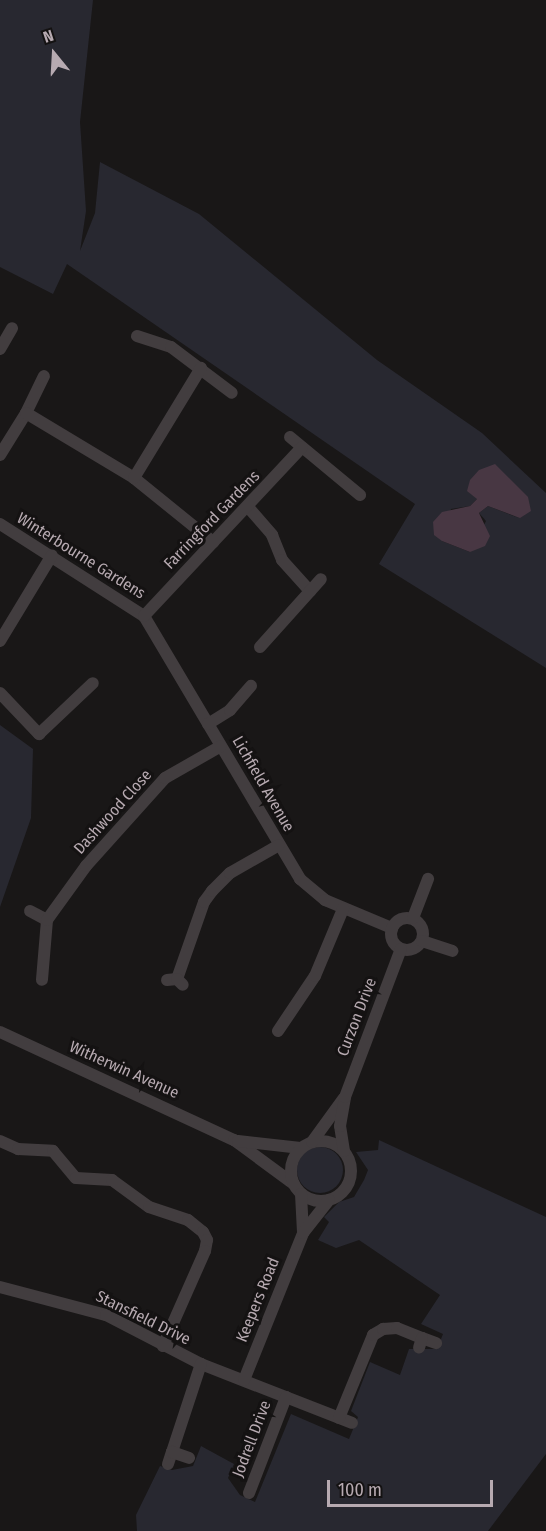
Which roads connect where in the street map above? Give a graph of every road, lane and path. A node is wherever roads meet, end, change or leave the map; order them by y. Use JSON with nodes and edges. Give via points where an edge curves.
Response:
{"nodes":[{"id":1,"x":12,"y":328,"type":"dead end"},
{"id":2,"x":137,"y":336,"type":"dead end"},
{"id":3,"x":0,"y":349,"type":"edge"},
{"id":4,"x":201,"y":368,"type":"junction"},
{"id":5,"x":44,"y":376,"type":"dead end"},
{"id":6,"x":232,"y":393,"type":"dead end"},
{"id":7,"x":26,"y":413,"type":"junction"},
{"id":8,"x":290,"y":437,"type":"dead end"},
{"id":9,"x":302,"y":447,"type":"junction"},
{"id":10,"x":0,"y":455,"type":"edge"},
{"id":11,"x":134,"y":478,"type":"junction"},
{"id":12,"x":360,"y":495,"type":"dead end"},
{"id":13,"x":248,"y":507,"type":"junction"},
{"id":14,"x":0,"y":524,"type":"edge"},
{"id":15,"x":213,"y":542,"type":"junction"},
{"id":16,"x":52,"y":555,"type":"junction"},
{"id":17,"x":321,"y":579,"type":"dead end"},
{"id":18,"x":310,"y":591,"type":"junction"},
{"id":19,"x":144,"y":615,"type":"junction"},
{"id":20,"x":0,"y":641,"type":"edge"},
{"id":21,"x":260,"y":647,"type":"dead end"},
{"id":22,"x":93,"y":683,"type":"dead end"},
{"id":23,"x":251,"y":686,"type":"dead end"},
{"id":24,"x":0,"y":693,"type":"edge"},
{"id":25,"x":208,"y":724,"type":"junction"},
{"id":26,"x":221,"y":746,"type":"junction"},
{"id":27,"x":279,"y":845,"type":"junction"},
{"id":28,"x":428,"y":879,"type":"dead end"},
{"id":29,"x":343,"y":909,"type":"junction"},
{"id":30,"x":30,"y":911,"type":"dead end"},
{"id":31,"x":413,"y":918,"type":"junction"},
{"id":32,"x":47,"y":920,"type":"junction"},
{"id":33,"x":392,"y":928,"type":"junction"},
{"id":34,"x":422,"y":940,"type":"junction"},
{"id":35,"x":401,"y":949,"type":"junction"},
{"id":36,"x":452,"y":951,"type":"dead end"},
{"id":37,"x":42,"y":980,"type":"dead end"},
{"id":38,"x":176,"y":981,"type":"dead end"},
{"id":39,"x":0,"y":1032,"type":"edge"},
{"id":40,"x":276,"y":1033,"type":"dead end"},
{"id":41,"x":345,"y":1097,"type":"junction"},
{"id":42,"x":234,"y":1140,"type":"junction"},
{"id":43,"x":0,"y":1141,"type":"edge"},
{"id":44,"x":307,"y":1145,"type":"junction"},
{"id":45,"x":344,"y":1151,"type":"junction"},
{"id":46,"x":298,"y":1189,"type":"junction"},
{"id":47,"x":329,"y":1200,"type":"junction"},
{"id":48,"x":303,"y":1233,"type":"junction"},
{"id":49,"x":0,"y":1287,"type":"edge"},
{"id":50,"x":436,"y":1343,"type":"dead end"},
{"id":51,"x":163,"y":1346,"type":"junction"},
{"id":52,"x":201,"y":1364,"type":"junction"},
{"id":53,"x":244,"y":1380,"type":"junction"},
{"id":54,"x":286,"y":1397,"type":"junction"},
{"id":55,"x":339,"y":1418,"type":"junction"},
{"id":56,"x":352,"y":1423,"type":"dead end"},
{"id":57,"x":189,"y":1458,"type":"dead end"},
{"id":58,"x":249,"y":1493,"type":"dead end"}],
"edges":[{"from":1,"to":3,"type":"street"},
{"from":2,"to":4,"type":"street","via":[[171,347]]},
{"from":4,"to":6,"type":"street"},
{"from":4,"to":11,"type":"street"},
{"from":5,"to":7,"type":"street"},
{"from":7,"to":10,"type":"street"},
{"from":7,"to":11,"type":"street"},
{"from":8,"to":9,"type":"street"},
{"from":9,"to":12,"type":"street"},
{"from":9,"to":13,"type":"street","name":"Farringford Gardens"},
{"from":11,"to":15,"type":"street"},
{"from":13,"to":15,"type":"street","name":"Farringford Gardens"},
{"from":13,"to":18,"type":"street","via":[[272,535],[282,560]]},
{"from":14,"to":16,"type":"street","name":"Winterbourne Gardens"},
{"from":15,"to":19,"type":"street","name":"Farringford Gardens"},
{"from":16,"to":19,"type":"street","name":"Winterbourne Gardens"},
{"from":16,"to":20,"type":"street"},
{"from":17,"to":18,"type":"street"},
{"from":18,"to":21,"type":"street"},
{"from":19,"to":25,"type":"street","name":"Lichfield Avenue"},
{"from":22,"to":24,"type":"street","via":[[39,734]]},
{"from":23,"to":25,"type":"street","via":[[225,715]]},
{"from":25,"to":26,"type":"street","name":"Lichfield Avenue"},
{"from":26,"to":27,"type":"street","name":"Lichfield Avenue"},
{"from":26,"to":32,"type":"street","name":"Dashwood Close","via":[[165,778],[86,866]]},
{"from":27,"to":29,"type":"street","name":"Lichfield Avenue","via":[[300,879],[316,894]]},
{"from":27,"to":38,"type":"street","via":[[230,873],[212,891],[204,902]]},
{"from":28,"to":31,"type":"street"},
{"from":29,"to":33,"type":"street","name":"Lichfield Avenue"},
{"from":29,"to":40,"type":"street","via":[[315,976]]},
{"from":30,"to":32,"type":"street"},
{"from":31,"to":33,"type":"street","via":[[403,918]]},
{"from":31,"to":34,"type":"street","via":[[423,930]]},
{"from":32,"to":37,"type":"street"},
{"from":33,"to":35,"type":"street","via":[[392,938]]},
{"from":34,"to":35,"type":"street","via":[[411,950]]},
{"from":34,"to":36,"type":"street"},
{"from":35,"to":41,"type":"street","name":"Curzon Drive"},
{"from":39,"to":42,"type":"street","name":"Witherwin Avenue"},
{"from":41,"to":44,"type":"street"},
{"from":41,"to":45,"type":"street","via":[[340,1126]]},
{"from":42,"to":44,"type":"street","name":"Witherwin Avenue"},
{"from":42,"to":46,"type":"street","name":"Witherwin Avenue"},
{"from":43,"to":51,"type":"street","via":[[18,1149],[53,1151],[76,1178],[112,1180],[148,1207],[188,1220],[203,1232],[207,1240],[205,1251]]},
{"from":44,"to":45,"type":"street","via":[[329,1142]]},
{"from":44,"to":46,"type":"street","via":[[291,1165]]},
{"from":45,"to":47,"type":"street","via":[[350,1179]]},
{"from":46,"to":47,"type":"street","via":[[320,1201]]},
{"from":46,"to":48,"type":"street"},
{"from":47,"to":48,"type":"street"},
{"from":48,"to":53,"type":"street","name":"Keepers Road"},
{"from":49,"to":51,"type":"street","name":"Stansfield Drive","via":[[98,1312]]},
{"from":50,"to":55,"type":"street","via":[[421,1343],[390,1328],[373,1335]]},
{"from":51,"to":52,"type":"street","name":"Stansfield Drive"},
{"from":52,"to":53,"type":"street","name":"Stansfield Drive"},
{"from":52,"to":57,"type":"street","name":"Stansfield Drive","via":[[170,1458]]},
{"from":53,"to":54,"type":"street","name":"Stansfield Drive"},
{"from":54,"to":55,"type":"street","name":"Stansfield Drive"},
{"from":54,"to":58,"type":"street","name":"Jodrell Drive"},
{"from":55,"to":56,"type":"street","name":"Stansfield Drive"}]}
